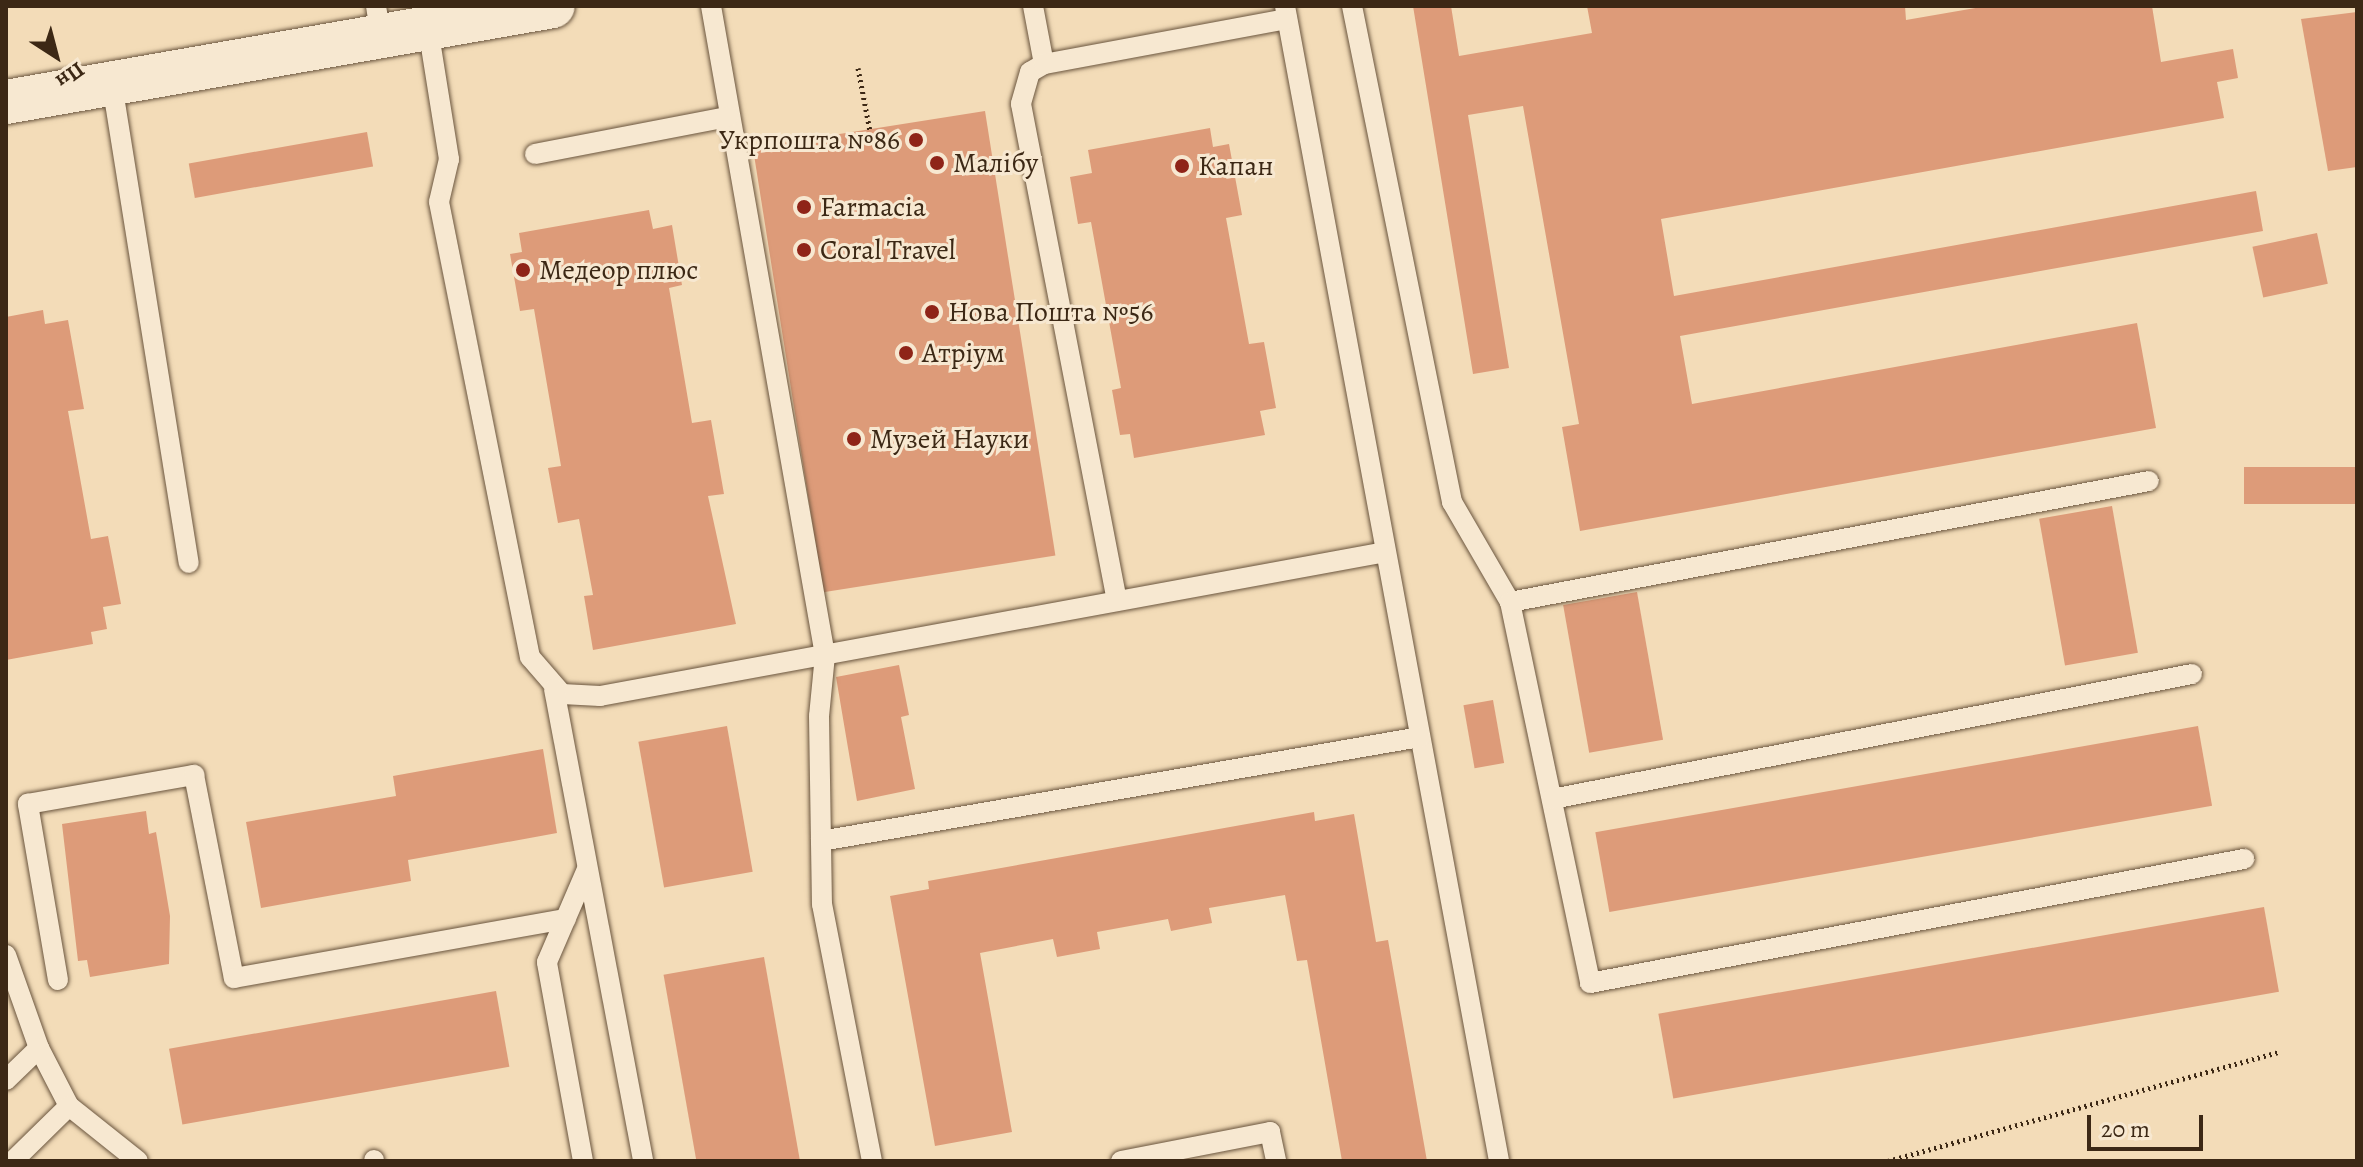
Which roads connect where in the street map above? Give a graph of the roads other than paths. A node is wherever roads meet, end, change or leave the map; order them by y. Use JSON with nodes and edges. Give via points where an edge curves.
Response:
{"nodes":[{"id":1,"x":553,"y":6,"type":"edge"},
{"id":2,"x":711,"y":6,"type":"edge"},
{"id":3,"x":1033,"y":6,"type":"edge"},
{"id":4,"x":1352,"y":6,"type":"edge"},
{"id":5,"x":1286,"y":12,"type":"edge"},
{"id":6,"x":378,"y":21,"type":"edge"},
{"id":7,"x":428,"y":28,"type":"junction"},
{"id":8,"x":1044,"y":64,"type":"junction"},
{"id":9,"x":112,"y":84,"type":"junction"},
{"id":10,"x":6,"y":102,"type":"edge"},
{"id":11,"x":728,"y":117,"type":"junction"},
{"id":12,"x":535,"y":154,"type":"dead end"},
{"id":13,"x":2149,"y":481,"type":"dead end"},
{"id":14,"x":1385,"y":552,"type":"junction"},
{"id":15,"x":189,"y":563,"type":"dead end"},
{"id":16,"x":1117,"y":601,"type":"junction"},
{"id":17,"x":1510,"y":602,"type":"junction"},
{"id":18,"x":825,"y":655,"type":"junction"},
{"id":19,"x":2192,"y":674,"type":"dead end"},
{"id":20,"x":554,"y":689,"type":"junction"},
{"id":21,"x":1420,"y":737,"type":"junction"},
{"id":22,"x":1552,"y":799,"type":"junction"},
{"id":23,"x":821,"y":841,"type":"junction"},
{"id":24,"x":2244,"y":859,"type":"dead end"},
{"id":25,"x":587,"y":869,"type":"junction"},
{"id":26,"x":566,"y":919,"type":"junction"},
{"id":27,"x":6,"y":955,"type":"edge"},
{"id":28,"x":58,"y":980,"type":"dead end"},
{"id":29,"x":39,"y":1048,"type":"junction"},
{"id":30,"x":6,"y":1080,"type":"edge"},
{"id":31,"x":69,"y":1106,"type":"junction"},
{"id":32,"x":13,"y":1161,"type":"edge"},
{"id":33,"x":138,"y":1161,"type":"edge"},
{"id":34,"x":583,"y":1161,"type":"edge"},
{"id":35,"x":643,"y":1161,"type":"edge"},
{"id":36,"x":872,"y":1161,"type":"edge"},
{"id":37,"x":1121,"y":1161,"type":"edge"},
{"id":38,"x":1276,"y":1161,"type":"edge"},
{"id":39,"x":1499,"y":1161,"type":"edge"}],
"edges":[{"from":1,"to":7,"type":"street"},
{"from":2,"to":11,"type":"lane"},
{"from":3,"to":8,"type":"lane"},
{"from":4,"to":17,"type":"lane","via":[[1452,502]]},
{"from":5,"to":8,"type":"lane"},
{"from":5,"to":14,"type":"lane"},
{"from":6,"to":7,"type":"street"},
{"from":6,"to":9,"type":"street"},
{"from":7,"to":20,"type":"lane","via":[[449,159],[439,202],[530,657]]},
{"from":8,"to":16,"type":"lane","via":[[1030,72],[1021,104]]},
{"from":9,"to":10,"type":"street"},
{"from":9,"to":15,"type":"lane"},
{"from":11,"to":12,"type":"lane"},
{"from":11,"to":18,"type":"lane"},
{"from":13,"to":17,"type":"lane"},
{"from":14,"to":16,"type":"lane"},
{"from":14,"to":21,"type":"lane"},
{"from":16,"to":18,"type":"lane"},
{"from":17,"to":22,"type":"lane"},
{"from":18,"to":20,"type":"lane","via":[[600,696],[580,698]]},
{"from":18,"to":23,"type":"lane"},
{"from":19,"to":22,"type":"lane"},
{"from":20,"to":25,"type":"lane"},
{"from":21,"to":23,"type":"lane"},
{"from":21,"to":39,"type":"lane"},
{"from":22,"to":24,"type":"lane","via":[[1590,983]]},
{"from":23,"to":36,"type":"lane","via":[[822,904]]},
{"from":25,"to":26,"type":"lane"},
{"from":25,"to":35,"type":"lane"},
{"from":26,"to":28,"type":"lane","via":[[234,978],[194,775],[28,804]]},
{"from":26,"to":34,"type":"lane","via":[[547,962]]},
{"from":27,"to":29,"type":"lane"},
{"from":29,"to":30,"type":"lane"},
{"from":29,"to":31,"type":"lane"},
{"from":31,"to":32,"type":"lane"},
{"from":31,"to":33,"type":"lane"},
{"from":37,"to":38,"type":"lane","via":[[1270,1132]]}]}
